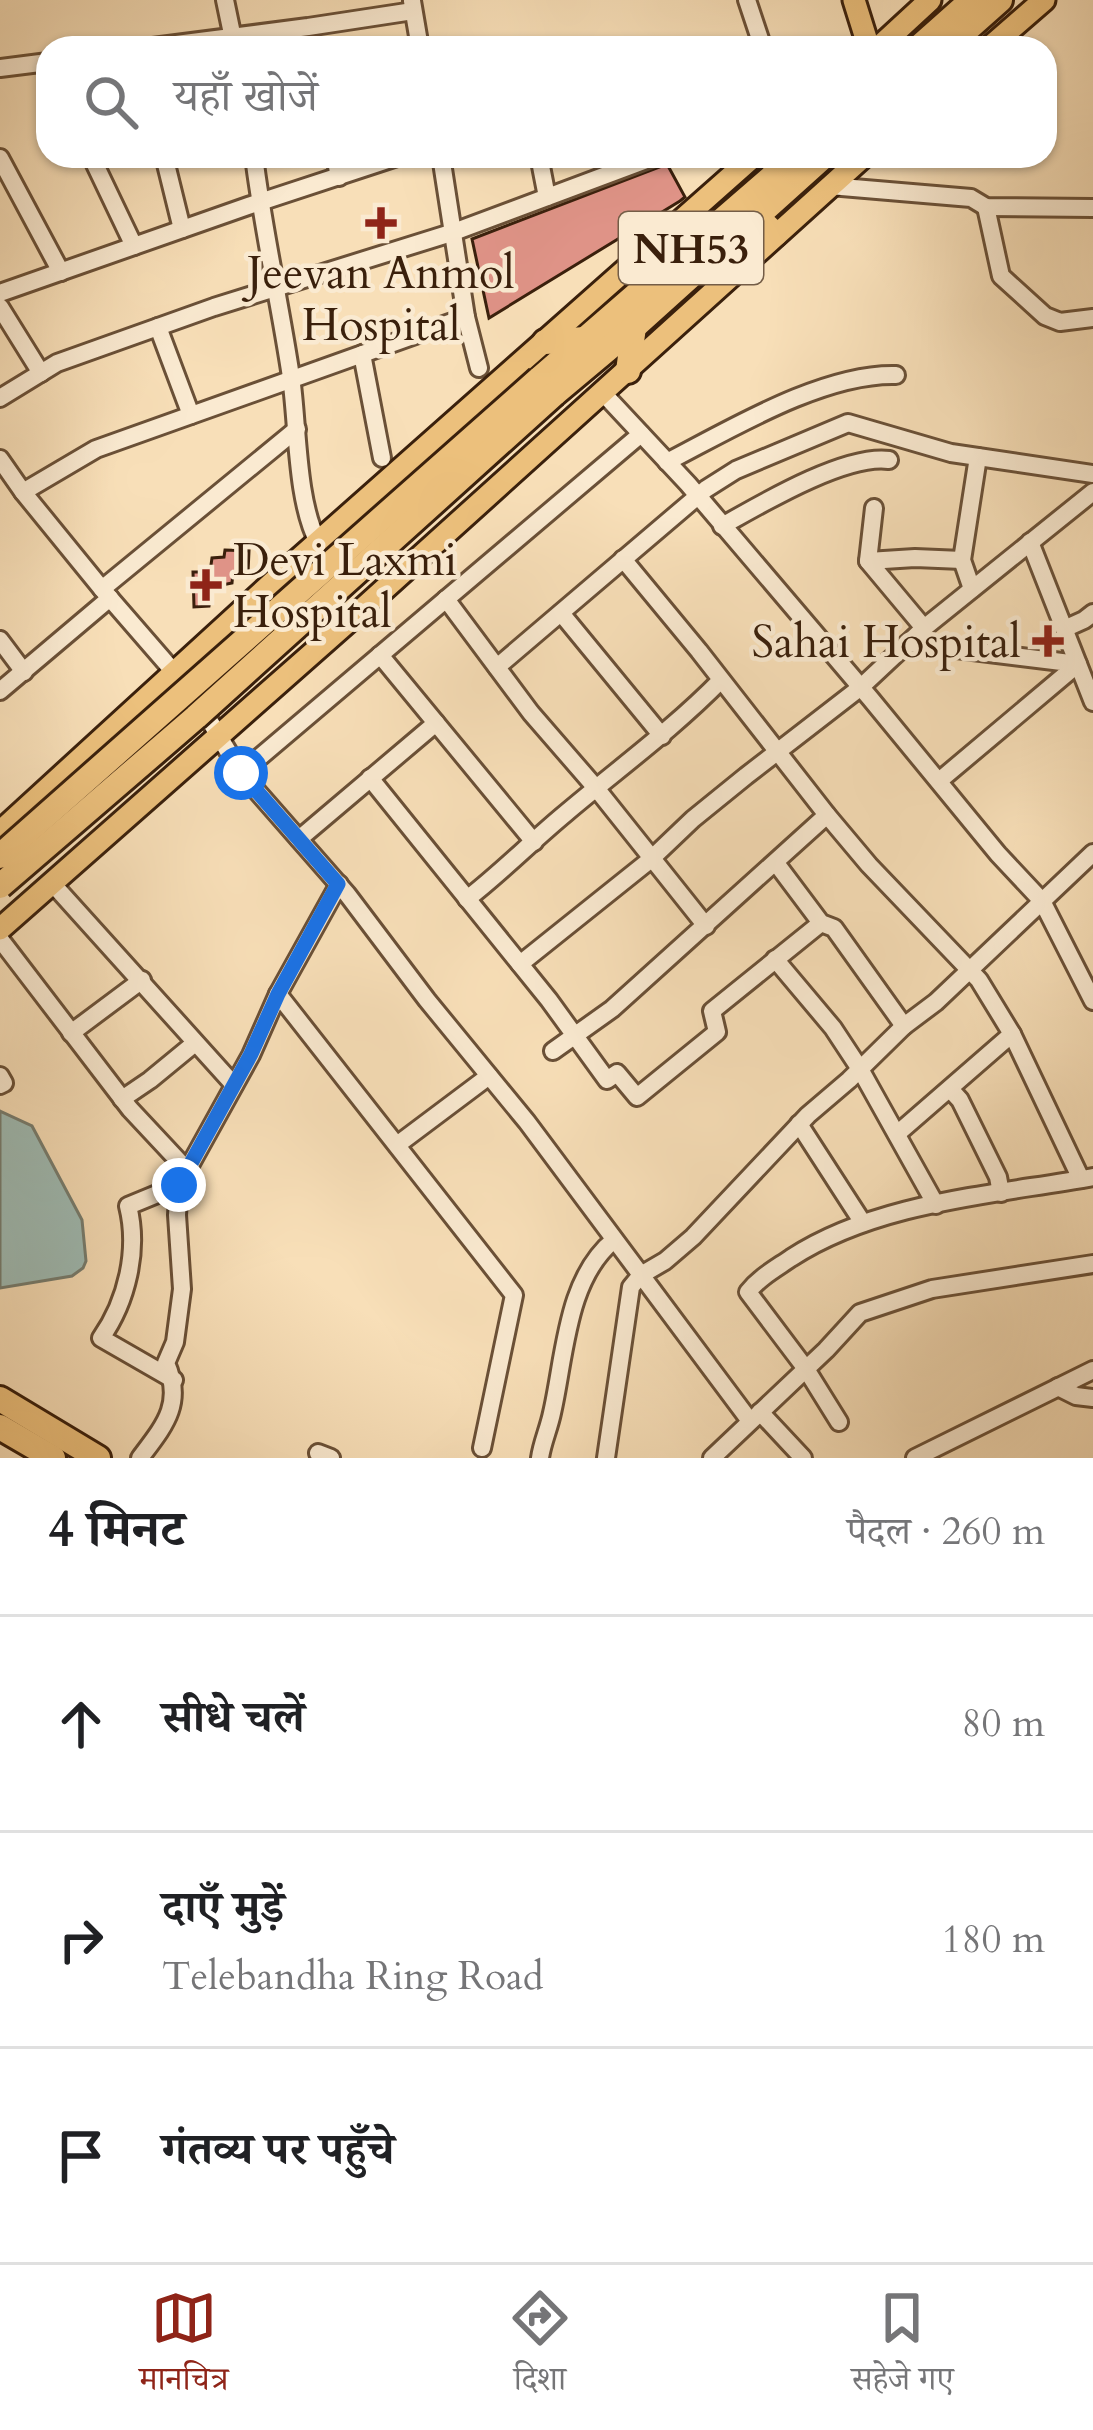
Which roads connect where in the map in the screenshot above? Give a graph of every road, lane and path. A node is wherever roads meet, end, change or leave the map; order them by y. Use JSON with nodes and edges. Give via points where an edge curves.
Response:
{"nodes":[{"id":1,"x":225,"y":0,"type":"edge"},
{"id":2,"x":746,"y":0,"type":"edge"},
{"id":3,"x":854,"y":0,"type":"edge"},
{"id":4,"x":930,"y":0,"type":"edge"},
{"id":5,"x":972,"y":0,"type":"edge"},
{"id":6,"x":1000,"y":0,"type":"edge"},
{"id":7,"x":1044,"y":0,"type":"edge"},
{"id":8,"x":412,"y":5,"type":"edge"},
{"id":9,"x":308,"y":27,"type":"junction"},
{"id":10,"x":233,"y":36,"type":"edge"},
{"id":11,"x":264,"y":36,"type":"edge"},
{"id":12,"x":310,"y":36,"type":"edge"},
{"id":13,"x":418,"y":36,"type":"edge"},
{"id":14,"x":759,"y":36,"type":"edge"},
{"id":15,"x":865,"y":36,"type":"edge"},
{"id":16,"x":891,"y":36,"type":"edge"},
{"id":17,"x":932,"y":36,"type":"edge"},
{"id":18,"x":960,"y":36,"type":"edge"},
{"id":19,"x":1002,"y":36,"type":"edge"},
{"id":20,"x":36,"y":64,"type":"edge"},
{"id":21,"x":0,"y":68,"type":"edge"},
{"id":22,"x":0,"y":158,"type":"edge"},
{"id":23,"x":97,"y":168,"type":"edge"},
{"id":24,"x":167,"y":168,"type":"edge"},
{"id":25,"x":255,"y":168,"type":"edge"},
{"id":26,"x":337,"y":168,"type":"edge"},
{"id":27,"x":363,"y":168,"type":"edge"},
{"id":28,"x":442,"y":168,"type":"edge"},
{"id":29,"x":541,"y":168,"type":"edge"},
{"id":30,"x":625,"y":168,"type":"edge"},
{"id":31,"x":741,"y":168,"type":"edge"},
{"id":32,"x":782,"y":168,"type":"edge"},
{"id":33,"x":810,"y":168,"type":"edge"},
{"id":34,"x":850,"y":168,"type":"edge"},
{"id":35,"x":339,"y":176,"type":"junction"},
{"id":36,"x":4,"y":179,"type":"edge"},
{"id":37,"x":830,"y":186,"type":"junction"},
{"id":38,"x":547,"y":197,"type":"junction"},
{"id":39,"x":259,"y":202,"type":"junction"},
{"id":40,"x":986,"y":207,"type":"junction"},
{"id":41,"x":1093,"y":208,"type":"edge"},
{"id":42,"x":756,"y":216,"type":"junction"},
{"id":43,"x":182,"y":229,"type":"junction"},
{"id":44,"x":451,"y":233,"type":"junction"},
{"id":45,"x":776,"y":234,"type":"junction"},
{"id":46,"x":134,"y":246,"type":"junction"},
{"id":47,"x":61,"y":272,"type":"junction"},
{"id":48,"x":275,"y":288,"type":"junction"},
{"id":49,"x":0,"y":293,"type":"edge"},
{"id":50,"x":0,"y":307,"type":"edge"},
{"id":51,"x":466,"y":316,"type":"junction"},
{"id":52,"x":1093,"y":318,"type":"edge"},
{"id":53,"x":158,"y":327,"type":"junction"},
{"id":54,"x":634,"y":327,"type":"junction"},
{"id":55,"x":585,"y":339,"type":"junction"},
{"id":56,"x":545,"y":342,"type":"junction"},
{"id":57,"x":362,"y":354,"type":"junction"},
{"id":58,"x":478,"y":368,"type":"dead end"},
{"id":59,"x":628,"y":371,"type":"junction"},
{"id":60,"x":41,"y":373,"type":"junction"},
{"id":61,"x":896,"y":375,"type":"dead end"},
{"id":62,"x":292,"y":379,"type":"junction"},
{"id":63,"x":547,"y":387,"type":"junction"},
{"id":64,"x":603,"y":393,"type":"junction"},
{"id":65,"x":0,"y":398,"type":"edge"},
{"id":66,"x":191,"y":415,"type":"junction"},
{"id":67,"x":297,"y":429,"type":"junction"},
{"id":68,"x":641,"y":434,"type":"junction"},
{"id":69,"x":978,"y":457,"type":"junction"},
{"id":70,"x":382,"y":458,"type":"dead end"},
{"id":71,"x":0,"y":459,"type":"edge"},
{"id":72,"x":889,"y":460,"type":"dead end"},
{"id":73,"x":667,"y":462,"type":"junction"},
{"id":74,"x":1093,"y":474,"type":"edge"},
{"id":75,"x":23,"y":492,"type":"junction"},
{"id":76,"x":1093,"y":492,"type":"edge"},
{"id":77,"x":698,"y":497,"type":"junction"},
{"id":78,"x":874,"y":508,"type":"dead end"},
{"id":79,"x":722,"y":526,"type":"junction"},
{"id":80,"x":318,"y":542,"type":"junction"},
{"id":81,"x":1030,"y":542,"type":"junction"},
{"id":82,"x":623,"y":559,"type":"junction"},
{"id":83,"x":868,"y":560,"type":"junction"},
{"id":84,"x":962,"y":560,"type":"junction"},
{"id":85,"x":972,"y":589,"type":"junction"},
{"id":86,"x":106,"y":594,"type":"junction"},
{"id":87,"x":446,"y":599,"type":"junction"},
{"id":88,"x":561,"y":613,"type":"junction"},
{"id":89,"x":1093,"y":613,"type":"edge"},
{"id":90,"x":924,"y":628,"type":"junction"},
{"id":91,"x":1064,"y":628,"type":"junction"},
{"id":92,"x":0,"y":640,"type":"edge"},
{"id":93,"x":908,"y":643,"type":"junction"},
{"id":94,"x":380,"y":655,"type":"junction"},
{"id":95,"x":1078,"y":664,"type":"junction"},
{"id":96,"x":497,"y":667,"type":"junction"},
{"id":97,"x":24,"y":672,"type":"junction"},
{"id":98,"x":177,"y":675,"type":"junction"},
{"id":99,"x":722,"y":680,"type":"junction"},
{"id":100,"x":861,"y":687,"type":"junction"},
{"id":101,"x":0,"y":692,"type":"edge"},
{"id":102,"x":1093,"y":702,"type":"edge"},
{"id":103,"x":436,"y":723,"type":"junction"},
{"id":104,"x":215,"y":729,"type":"junction"},
{"id":105,"x":662,"y":736,"type":"junction"},
{"id":106,"x":778,"y":752,"type":"junction"},
{"id":107,"x":241,"y":773,"type":"junction"},
{"id":108,"x":370,"y":778,"type":"junction"},
{"id":109,"x":938,"y":781,"type":"junction"},
{"id":110,"x":596,"y":788,"type":"junction"},
{"id":111,"x":827,"y":815,"type":"junction"},
{"id":112,"x":0,"y":832,"type":"edge"},
{"id":113,"x":298,"y":839,"type":"junction"},
{"id":114,"x":534,"y":842,"type":"junction"},
{"id":115,"x":1093,"y":853,"type":"edge"},
{"id":116,"x":0,"y":856,"type":"edge"},
{"id":117,"x":650,"y":860,"type":"junction"},
{"id":118,"x":776,"y":863,"type":"junction"},
{"id":119,"x":52,"y":883,"type":"junction"},
{"id":120,"x":338,"y":884,"type":"junction"},
{"id":121,"x":0,"y":886,"type":"edge"},
{"id":122,"x":467,"y":899,"type":"junction"},
{"id":123,"x":1042,"y":901,"type":"junction"},
{"id":124,"x":821,"y":922,"type":"junction"},
{"id":125,"x":706,"y":926,"type":"junction"},
{"id":126,"x":0,"y":929,"type":"edge"},
{"id":127,"x":0,"y":938,"type":"edge"},
{"id":128,"x":776,"y":959,"type":"junction"},
{"id":129,"x":520,"y":964,"type":"junction"},
{"id":130,"x":969,"y":970,"type":"junction"},
{"id":131,"x":142,"y":980,"type":"junction"},
{"id":132,"x":278,"y":994,"type":"junction"},
{"id":133,"x":1093,"y":1001,"type":"edge"},
{"id":134,"x":904,"y":1026,"type":"junction"},
{"id":135,"x":70,"y":1034,"type":"junction"},
{"id":136,"x":1012,"y":1034,"type":"junction"},
{"id":137,"x":574,"y":1036,"type":"junction"},
{"id":138,"x":195,"y":1043,"type":"junction"},
{"id":139,"x":553,"y":1052,"type":"dead end"},
{"id":140,"x":860,"y":1069,"type":"junction"},
{"id":141,"x":0,"y":1076,"type":"edge"},
{"id":142,"x":489,"y":1076,"type":"junction"},
{"id":143,"x":0,"y":1085,"type":"edge"},
{"id":144,"x":234,"y":1085,"type":"junction"},
{"id":145,"x":950,"y":1089,"type":"junction"},
{"id":146,"x":122,"y":1099,"type":"junction"},
{"id":147,"x":800,"y":1124,"type":"junction"},
{"id":148,"x":897,"y":1134,"type":"junction"},
{"id":149,"x":397,"y":1145,"type":"junction"},
{"id":150,"x":183,"y":1177,"type":"junction"},
{"id":151,"x":1087,"y":1178,"type":"edge"},
{"id":152,"x":1001,"y":1193,"type":"junction"},
{"id":153,"x":936,"y":1205,"type":"junction"},
{"id":154,"x":862,"y":1223,"type":"junction"},
{"id":155,"x":614,"y":1240,"type":"junction"},
{"id":156,"x":1093,"y":1264,"type":"edge"},
{"id":157,"x":641,"y":1275,"type":"junction"},
{"id":158,"x":806,"y":1369,"type":"junction"},
{"id":159,"x":1093,"y":1370,"type":"edge"},
{"id":160,"x":174,"y":1380,"type":"junction"},
{"id":161,"x":1058,"y":1388,"type":"junction"},
{"id":162,"x":1093,"y":1398,"type":"edge"},
{"id":163,"x":2,"y":1412,"type":"edge"},
{"id":164,"x":755,"y":1417,"type":"junction"},
{"id":165,"x":839,"y":1422,"type":"dead end"},
{"id":166,"x":482,"y":1448,"type":"dead end"},
{"id":167,"x":53,"y":1458,"type":"edge"},
{"id":168,"x":98,"y":1458,"type":"edge"},
{"id":169,"x":140,"y":1458,"type":"edge"},
{"id":170,"x":540,"y":1458,"type":"edge"},
{"id":171,"x":606,"y":1458,"type":"edge"},
{"id":172,"x":712,"y":1458,"type":"edge"},
{"id":173,"x":803,"y":1458,"type":"edge"},
{"id":174,"x":915,"y":1458,"type":"edge"}],
"edges":[{"from":1,"to":10,"type":"street"},
{"from":2,"to":14,"type":"street"},
{"from":3,"to":15,"type":"main road"},
{"from":4,"to":16,"type":"main road"},
{"from":5,"to":17,"type":"highway"},
{"from":6,"to":18,"type":"highway"},
{"from":7,"to":19,"type":"main road"},
{"from":8,"to":9,"type":"street"},
{"from":8,"to":13,"type":"street"},
{"from":9,"to":11,"type":"street"},
{"from":9,"to":12,"type":"street"},
{"from":20,"to":21,"type":"street"},
{"from":22,"to":36,"type":"street"},
{"from":23,"to":46,"type":"street"},
{"from":24,"to":43,"type":"street"},
{"from":25,"to":39,"type":"street"},
{"from":26,"to":35,"type":"street"},
{"from":27,"to":35,"type":"street"},
{"from":28,"to":44,"type":"street"},
{"from":29,"to":38,"type":"street"},
{"from":30,"to":38,"type":"street"},
{"from":31,"to":56,"type":"main road"},
{"from":32,"to":55,"type":"highway","number":"NH53"},
{"from":33,"to":42,"type":"highway","number":"NH53"},
{"from":34,"to":37,"type":"main road"},
{"from":35,"to":39,"type":"street"},
{"from":36,"to":47,"type":"street"},
{"from":37,"to":40,"type":"street","via":[[971,198]]},
{"from":37,"to":45,"type":"main road"},
{"from":38,"to":44,"type":"street"},
{"from":39,"to":43,"type":"street"},
{"from":39,"to":48,"type":"street"},
{"from":40,"to":41,"type":"street"},
{"from":40,"to":52,"type":"street","via":[[1000,276],[1046,316]]},
{"from":42,"to":45,"type":"highway"},
{"from":42,"to":54,"type":"highway","number":"NH53"},
{"from":43,"to":46,"type":"street"},
{"from":44,"to":48,"type":"street"},
{"from":44,"to":51,"type":"street"},
{"from":45,"to":59,"type":"main road"},
{"from":46,"to":47,"type":"street"},
{"from":47,"to":49,"type":"street"},
{"from":48,"to":53,"type":"street"},
{"from":48,"to":62,"type":"street"},
{"from":50,"to":60,"type":"street"},
{"from":51,"to":57,"type":"street"},
{"from":51,"to":58,"type":"street"},
{"from":53,"to":60,"type":"street"},
{"from":53,"to":66,"type":"street"},
{"from":54,"to":59,"type":"highway"},
{"from":54,"to":63,"type":"highway","number":"NH53"},
{"from":55,"to":56,"type":"highway"},
{"from":55,"to":63,"type":"highway","number":"NH53"},
{"from":56,"to":80,"type":"main road"},
{"from":57,"to":62,"type":"street"},
{"from":57,"to":70,"type":"street"},
{"from":59,"to":64,"type":"main road"},
{"from":60,"to":65,"type":"street"},
{"from":61,"to":73,"type":"street","via":[[870,374],[786,403]]},
{"from":62,"to":66,"type":"street"},
{"from":62,"to":67,"type":"street"},
{"from":63,"to":116,"type":"highway","number":"NH53","bridge":true},
{"from":63,"to":121,"type":"highway","number":"NH53","bridge":true,"via":[[196,717]]},
{"from":64,"to":68,"type":"street"},
{"from":64,"to":104,"type":"main road"},
{"from":66,"to":75,"type":"street","via":[[96,449]]},
{"from":67,"to":80,"type":"street"},
{"from":67,"to":86,"type":"street"},
{"from":68,"to":73,"type":"street"},
{"from":68,"to":87,"type":"street"},
{"from":69,"to":74,"type":"street"},
{"from":69,"to":77,"type":"street","via":[[848,424],[736,470]]},
{"from":69,"to":84,"type":"street"},
{"from":71,"to":75,"type":"street"},
{"from":72,"to":79,"type":"street","via":[[857,461]]},
{"from":73,"to":77,"type":"street"},
{"from":75,"to":86,"type":"street"},
{"from":76,"to":81,"type":"street"},
{"from":77,"to":79,"type":"street"},
{"from":77,"to":82,"type":"street"},
{"from":78,"to":83,"type":"street"},
{"from":79,"to":100,"type":"street"},
{"from":80,"to":98,"type":"main road"},
{"from":81,"to":85,"type":"street"},
{"from":81,"to":91,"type":"street"},
{"from":82,"to":88,"type":"street"},
{"from":82,"to":99,"type":"street"},
{"from":83,"to":84,"type":"street"},
{"from":83,"to":90,"type":"street"},
{"from":84,"to":85,"type":"street"},
{"from":85,"to":90,"type":"street"},
{"from":86,"to":97,"type":"street"},
{"from":86,"to":98,"type":"street"},
{"from":87,"to":94,"type":"street"},
{"from":87,"to":96,"type":"street"},
{"from":88,"to":96,"type":"street"},
{"from":88,"to":105,"type":"street"},
{"from":89,"to":91,"type":"street"},
{"from":90,"to":93,"type":"street"},
{"from":91,"to":95,"type":"street"},
{"from":92,"to":97,"type":"street"},
{"from":93,"to":95,"type":"street"},
{"from":93,"to":100,"type":"street"},
{"from":94,"to":103,"type":"street"},
{"from":94,"to":107,"type":"street"},
{"from":95,"to":102,"type":"street"},
{"from":95,"to":109,"type":"street"},
{"from":96,"to":110,"type":"street"},
{"from":97,"to":101,"type":"street"},
{"from":98,"to":112,"type":"main road"},
{"from":99,"to":105,"type":"street"},
{"from":99,"to":106,"type":"street"},
{"from":100,"to":106,"type":"street"},
{"from":100,"to":109,"type":"street"},
{"from":103,"to":108,"type":"street"},
{"from":103,"to":114,"type":"street"},
{"from":104,"to":107,"type":"street"},
{"from":104,"to":119,"type":"main road"},
{"from":105,"to":110,"type":"street"},
{"from":106,"to":111,"type":"street"},
{"from":106,"to":117,"type":"street"},
{"from":107,"to":113,"type":"street"},
{"from":108,"to":113,"type":"street"},
{"from":108,"to":122,"type":"street"},
{"from":109,"to":123,"type":"street"},
{"from":110,"to":114,"type":"street"},
{"from":110,"to":117,"type":"street"},
{"from":111,"to":118,"type":"street"},
{"from":111,"to":130,"type":"street"},
{"from":113,"to":120,"type":"street"},
{"from":114,"to":122,"type":"street"},
{"from":115,"to":123,"type":"street"},
{"from":117,"to":125,"type":"street"},
{"from":117,"to":129,"type":"street"},
{"from":118,"to":124,"type":"street"},
{"from":118,"to":125,"type":"street"},
{"from":119,"to":126,"type":"main road"},
{"from":119,"to":131,"type":"street"},
{"from":120,"to":132,"type":"street"},
{"from":120,"to":142,"type":"street"},
{"from":122,"to":129,"type":"street"},
{"from":123,"to":130,"type":"street"},
{"from":123,"to":133,"type":"street"},
{"from":124,"to":128,"type":"street"},
{"from":124,"to":134,"type":"street","via":[[834,928]]},
{"from":125,"to":137,"type":"street"},
{"from":127,"to":135,"type":"street"},
{"from":128,"to":137,"type":"street","via":[[712,1011],[717,1032],[638,1097],[617,1073],[607,1080]]},
{"from":128,"to":140,"type":"street"},
{"from":129,"to":137,"type":"street"},
{"from":130,"to":134,"type":"street"},
{"from":130,"to":136,"type":"street"},
{"from":131,"to":135,"type":"street"},
{"from":131,"to":138,"type":"street"},
{"from":132,"to":144,"type":"street"},
{"from":132,"to":149,"type":"street"},
{"from":134,"to":140,"type":"street"},
{"from":135,"to":146,"type":"street"},
{"from":136,"to":145,"type":"street"},
{"from":136,"to":151,"type":"street"},
{"from":137,"to":139,"type":"street"},
{"from":138,"to":144,"type":"street"},
{"from":138,"to":146,"type":"street"},
{"from":140,"to":147,"type":"street"},
{"from":140,"to":148,"type":"street"},
{"from":141,"to":143,"type":"street"},
{"from":142,"to":149,"type":"street"},
{"from":142,"to":155,"type":"street"},
{"from":144,"to":150,"type":"street"},
{"from":145,"to":148,"type":"street"},
{"from":145,"to":152,"type":"street"},
{"from":146,"to":150,"type":"street"},
{"from":147,"to":154,"type":"street"},
{"from":147,"to":157,"type":"street","via":[[693,1237]]},
{"from":148,"to":153,"type":"street"},
{"from":149,"to":166,"type":"street","via":[[514,1295]]},
{"from":150,"to":160,"type":"street","via":[[182,1289],[166,1363]]},
{"from":150,"to":160,"type":"street","via":[[128,1207],[129,1272],[100,1338]]},
{"from":151,"to":152,"type":"street"},
{"from":152,"to":153,"type":"street"},
{"from":153,"to":154,"type":"street"},
{"from":154,"to":158,"type":"street","via":[[815,1243],[748,1292]]},
{"from":155,"to":157,"type":"street"},
{"from":155,"to":170,"type":"street","via":[[572,1308]]},
{"from":156,"to":158,"type":"street","via":[[932,1289],[860,1313]]},
{"from":157,"to":164,"type":"street"},
{"from":157,"to":171,"type":"street","via":[[626,1313]]},
{"from":158,"to":164,"type":"street"},
{"from":158,"to":165,"type":"street"},
{"from":159,"to":161,"type":"street"},
{"from":160,"to":169,"type":"street","via":[[173,1409]]},
{"from":161,"to":162,"type":"street"},
{"from":161,"to":174,"type":"street"},
{"from":163,"to":167,"type":"highway"},
{"from":163,"to":168,"type":"highway"},
{"from":164,"to":172,"type":"street"},
{"from":164,"to":173,"type":"street"}]}
